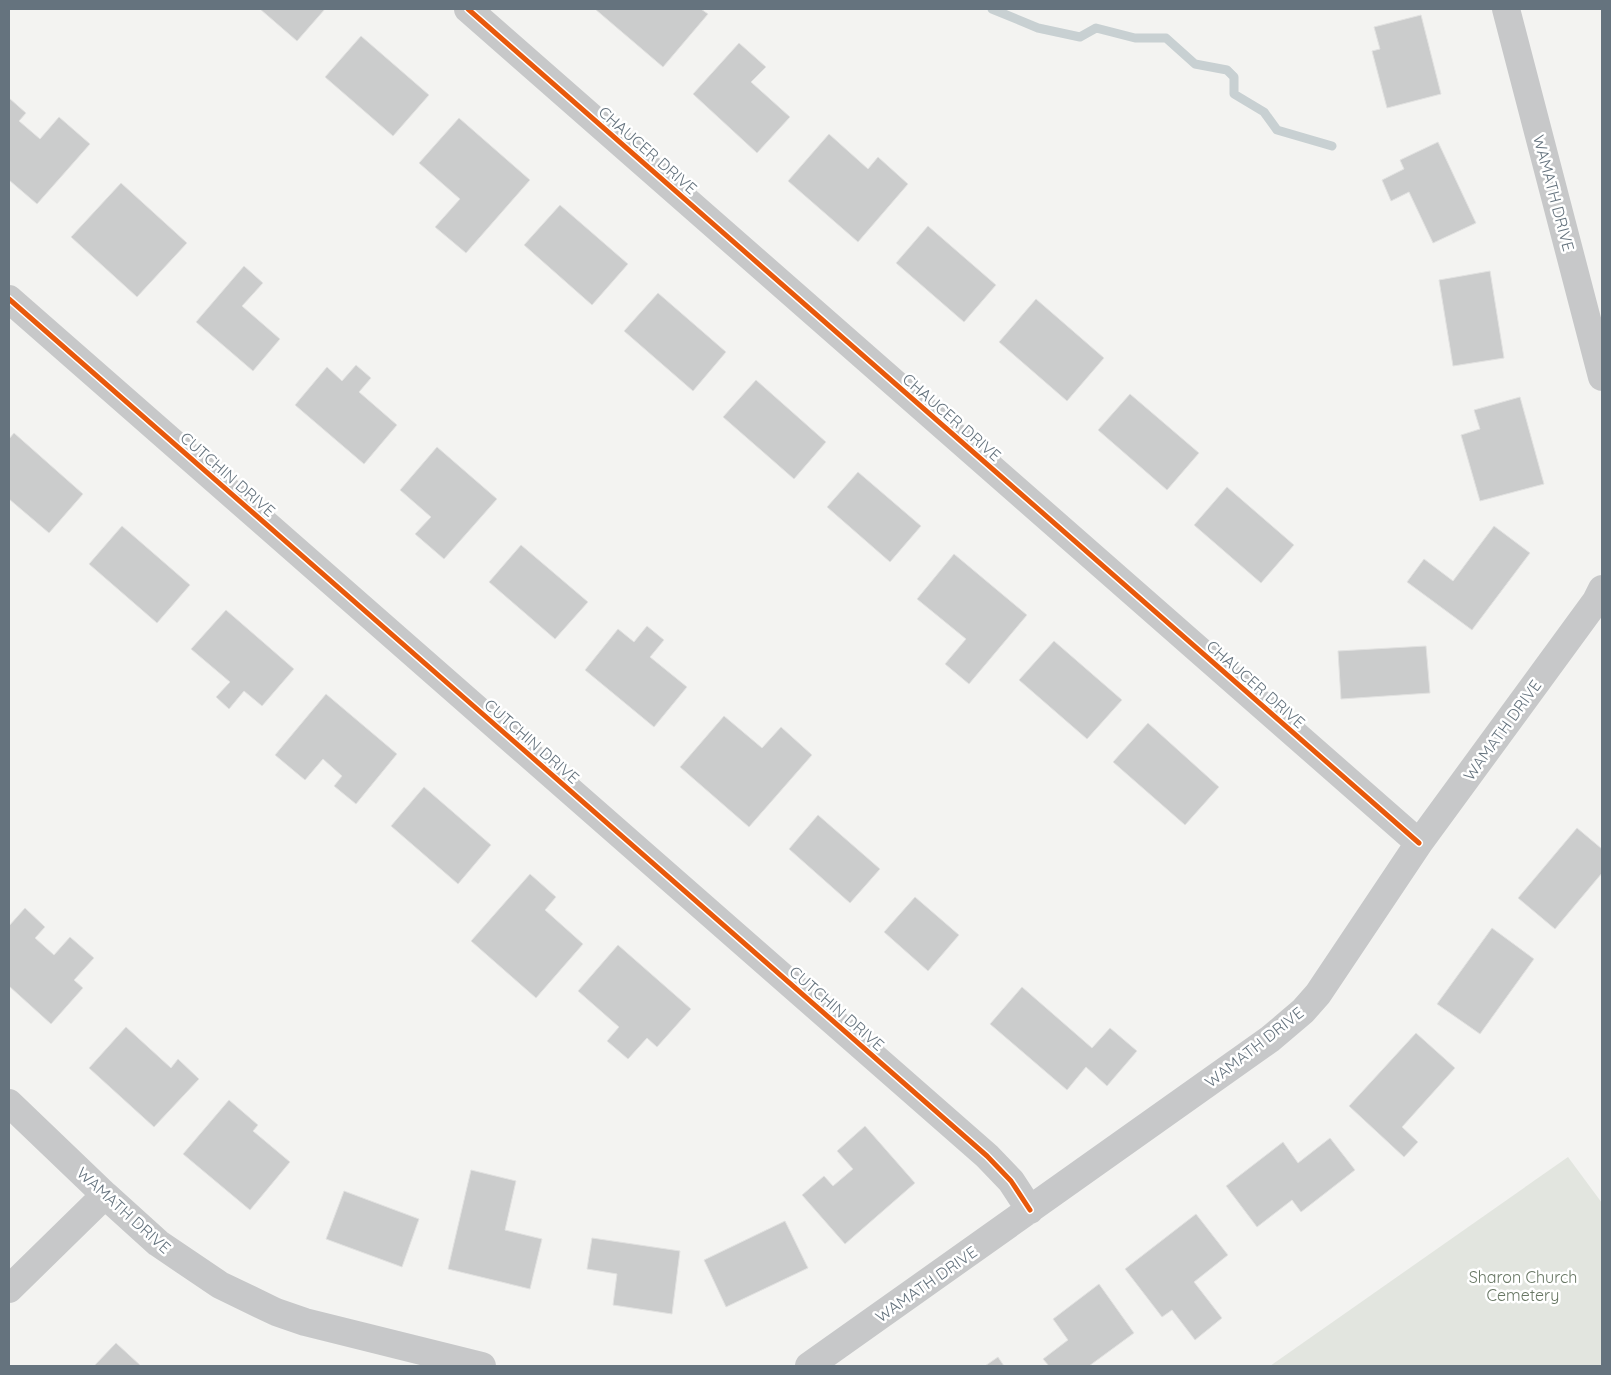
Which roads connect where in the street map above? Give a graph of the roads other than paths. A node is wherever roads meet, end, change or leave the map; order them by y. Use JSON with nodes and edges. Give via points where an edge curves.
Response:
{"nodes":[{"id":1,"x":468,"y":9,"type":"edge"},
{"id":2,"x":1506,"y":9,"type":"edge"},
{"id":3,"x":9,"y":299,"type":"edge"},
{"id":4,"x":1602,"y":377,"type":"edge"},
{"id":5,"x":1602,"y":589,"type":"edge"},
{"id":6,"x":1419,"y":843,"type":"junction"},
{"id":7,"x":9,"y":1102,"type":"edge"},
{"id":8,"x":105,"y":1195,"type":"junction"},
{"id":9,"x":1030,"y":1210,"type":"junction"},
{"id":10,"x":9,"y":1289,"type":"edge"},
{"id":11,"x":482,"y":1366,"type":"edge"},
{"id":12,"x":809,"y":1366,"type":"edge"}],
"edges":[{"from":1,"to":6,"type":"street","name":"CHAUCER DRIVE"},
{"from":2,"to":4,"type":"street","name":"WAMATH DRIVE"},
{"from":3,"to":9,"type":"street","name":"CUTCHIN DRIVE","via":[[987,1156],[1011,1181]]},
{"from":5,"to":6,"type":"street","name":"WAMATH DRIVE"},
{"from":6,"to":9,"type":"street","name":"WAMATH DRIVE","via":[[1318,994],[1303,1011],[1270,1039]]},
{"from":7,"to":8,"type":"street","name":"WAMATH DRIVE"},
{"from":8,"to":10,"type":"street"},
{"from":8,"to":11,"type":"street","name":"WAMATH DRIVE","via":[[158,1244],[220,1286],[276,1312]]},
{"from":9,"to":12,"type":"street","name":"WAMATH DRIVE"}]}
